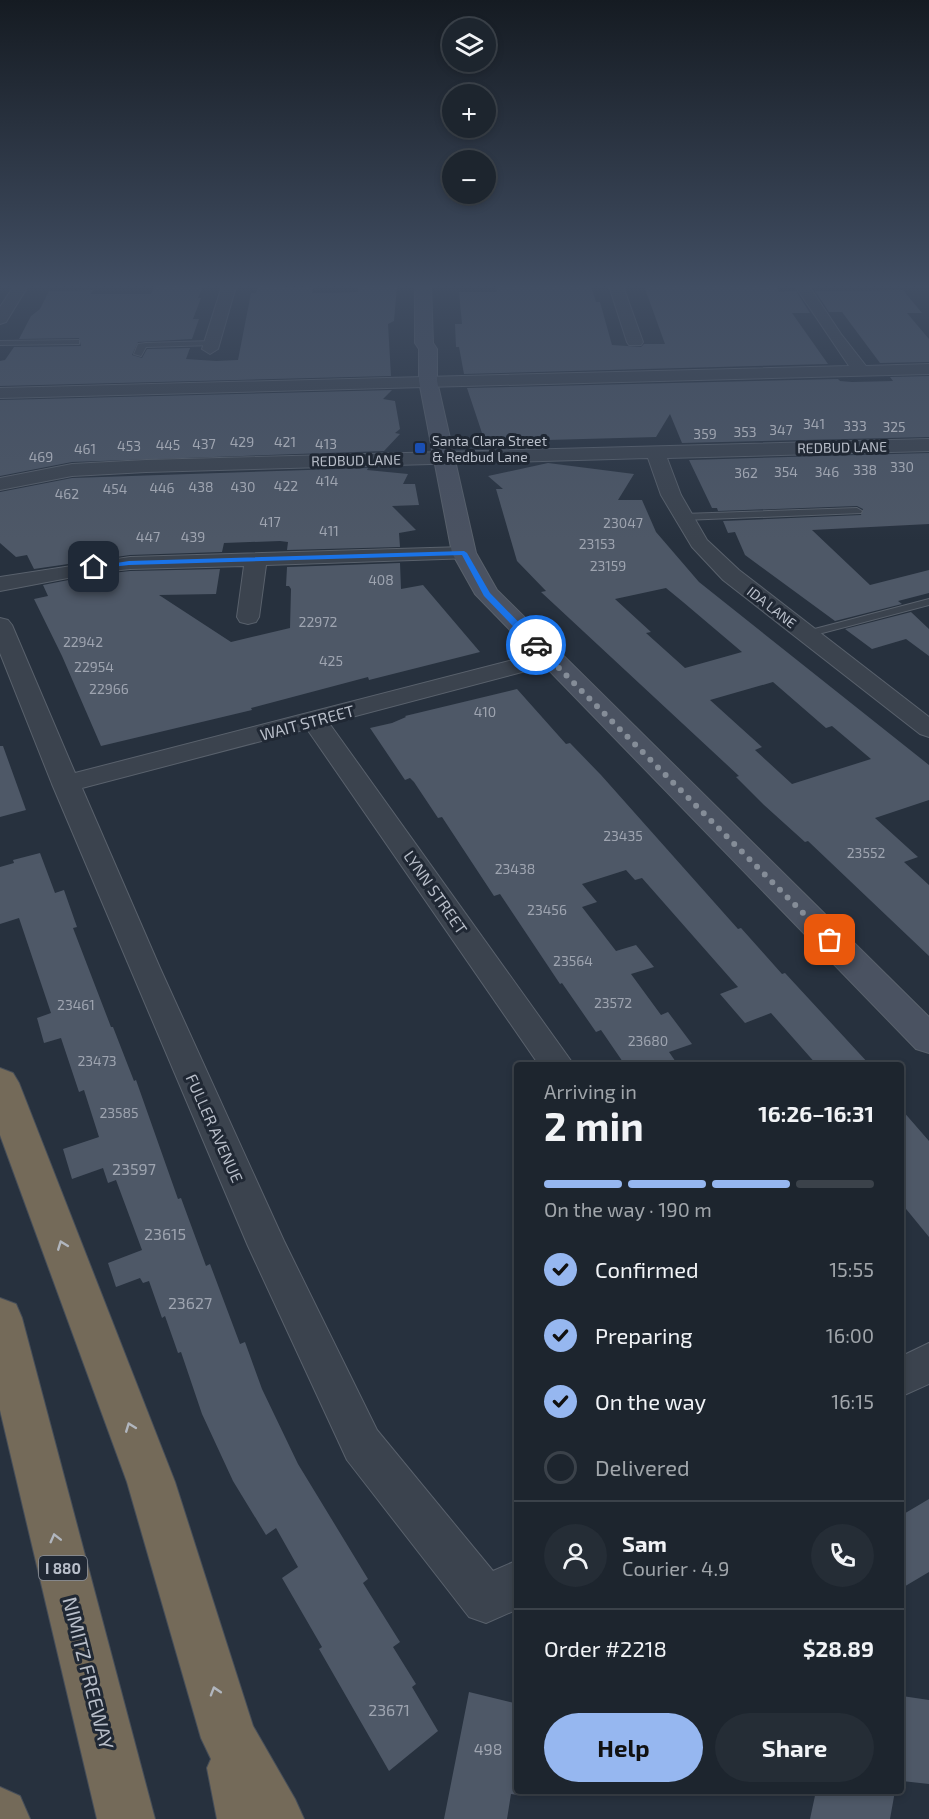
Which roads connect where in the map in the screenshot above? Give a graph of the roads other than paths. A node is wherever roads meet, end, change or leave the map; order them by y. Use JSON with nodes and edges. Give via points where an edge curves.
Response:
{"nodes":[{"id":1,"x":428,"y":371,"type":"edge"},
{"id":2,"x":861,"y":371,"type":"joint"},
{"id":3,"x":865,"y":371,"type":"edge"},
{"id":4,"x":428,"y":381,"type":"junction"},
{"id":5,"x":0,"y":393,"type":"edge"},
{"id":6,"x":929,"y":445,"type":"edge"},
{"id":7,"x":655,"y":452,"type":"junction"},
{"id":8,"x":445,"y":458,"type":"junction"},
{"id":9,"x":0,"y":484,"type":"edge"},
{"id":10,"x":857,"y":511,"type":"dead end"},
{"id":11,"x":683,"y":517,"type":"junction"},
{"id":12,"x":464,"y":553,"type":"junction"},
{"id":13,"x":256,"y":560,"type":"junction"},
{"id":14,"x":0,"y":584,"type":"edge"},
{"id":15,"x":929,"y":602,"type":"edge"},
{"id":16,"x":248,"y":617,"type":"dead end"},
{"id":17,"x":0,"y":625,"type":"edge"},
{"id":18,"x":807,"y":634,"type":"junction"},
{"id":19,"x":548,"y":658,"type":"junction"},
{"id":20,"x":314,"y":720,"type":"junction"},
{"id":21,"x":926,"y":724,"type":"edge"},
{"id":22,"x":65,"y":784,"type":"junction"},
{"id":23,"x":929,"y":1039,"type":"edge"},
{"id":24,"x":554,"y":1062,"type":"edge"},
{"id":25,"x":0,"y":1083,"type":"edge"},
{"id":26,"x":0,"y":1318,"type":"edge"},
{"id":27,"x":929,"y":1362,"type":"edge"},
{"id":28,"x":904,"y":1376,"type":"edge"},
{"id":29,"x":502,"y":1591,"type":"edge"},
{"id":30,"x":229,"y":1738,"type":"junction"},
{"id":31,"x":126,"y":1819,"type":"edge"},
{"id":32,"x":246,"y":1819,"type":"edge"},
{"id":33,"x":275,"y":1819,"type":"edge"}],
"edges":[{"from":1,"to":4,"type":"main road"},
{"from":2,"to":3,"type":"street"},
{"from":2,"to":4,"type":"street"},
{"from":4,"to":5,"type":"street"},
{"from":4,"to":8,"type":"main road"},
{"from":6,"to":7,"type":"street","name":"REDBUD LANE"},
{"from":7,"to":8,"type":"street","name":"REDBUD LANE"},
{"from":7,"to":11,"type":"street","name":"IDA LANE"},
{"from":8,"to":9,"type":"street","name":"REDBUD LANE","via":[[135,466],[72,470]]},
{"from":8,"to":12,"type":"main road"},
{"from":10,"to":11,"type":"lane"},
{"from":11,"to":18,"type":"street","name":"IDA LANE","via":[[699,543],[731,575]]},
{"from":12,"to":13,"type":"street"},
{"from":12,"to":19,"type":"main road","via":[[487,594]]},
{"from":13,"to":14,"type":"street","via":[[94,567]]},
{"from":13,"to":16,"type":"street"},
{"from":15,"to":18,"type":"lane"},
{"from":17,"to":22,"type":"street","name":"FULLER AVENUE"},
{"from":18,"to":21,"type":"street","name":"IDA LANE"},
{"from":19,"to":20,"type":"street","name":"WAIT STREET"},
{"from":19,"to":23,"type":"main road"},
{"from":20,"to":22,"type":"street","name":"WAIT STREET"},
{"from":20,"to":24,"type":"street","name":"LYNN STREET"},
{"from":22,"to":29,"type":"street","name":"FULLER AVENUE","via":[[262,1235],[362,1445]]},
{"from":30,"to":25,"type":"highway","one_way":true,"via":[[151,1482]]},
{"from":31,"to":26,"type":"highway","name":"NIMITZ FREEWAY","number":"I 880","one_way":true},
{"from":27,"to":28,"type":"street"},
{"from":30,"to":32,"type":"highway"},
{"from":30,"to":33,"type":"highway"}]}
